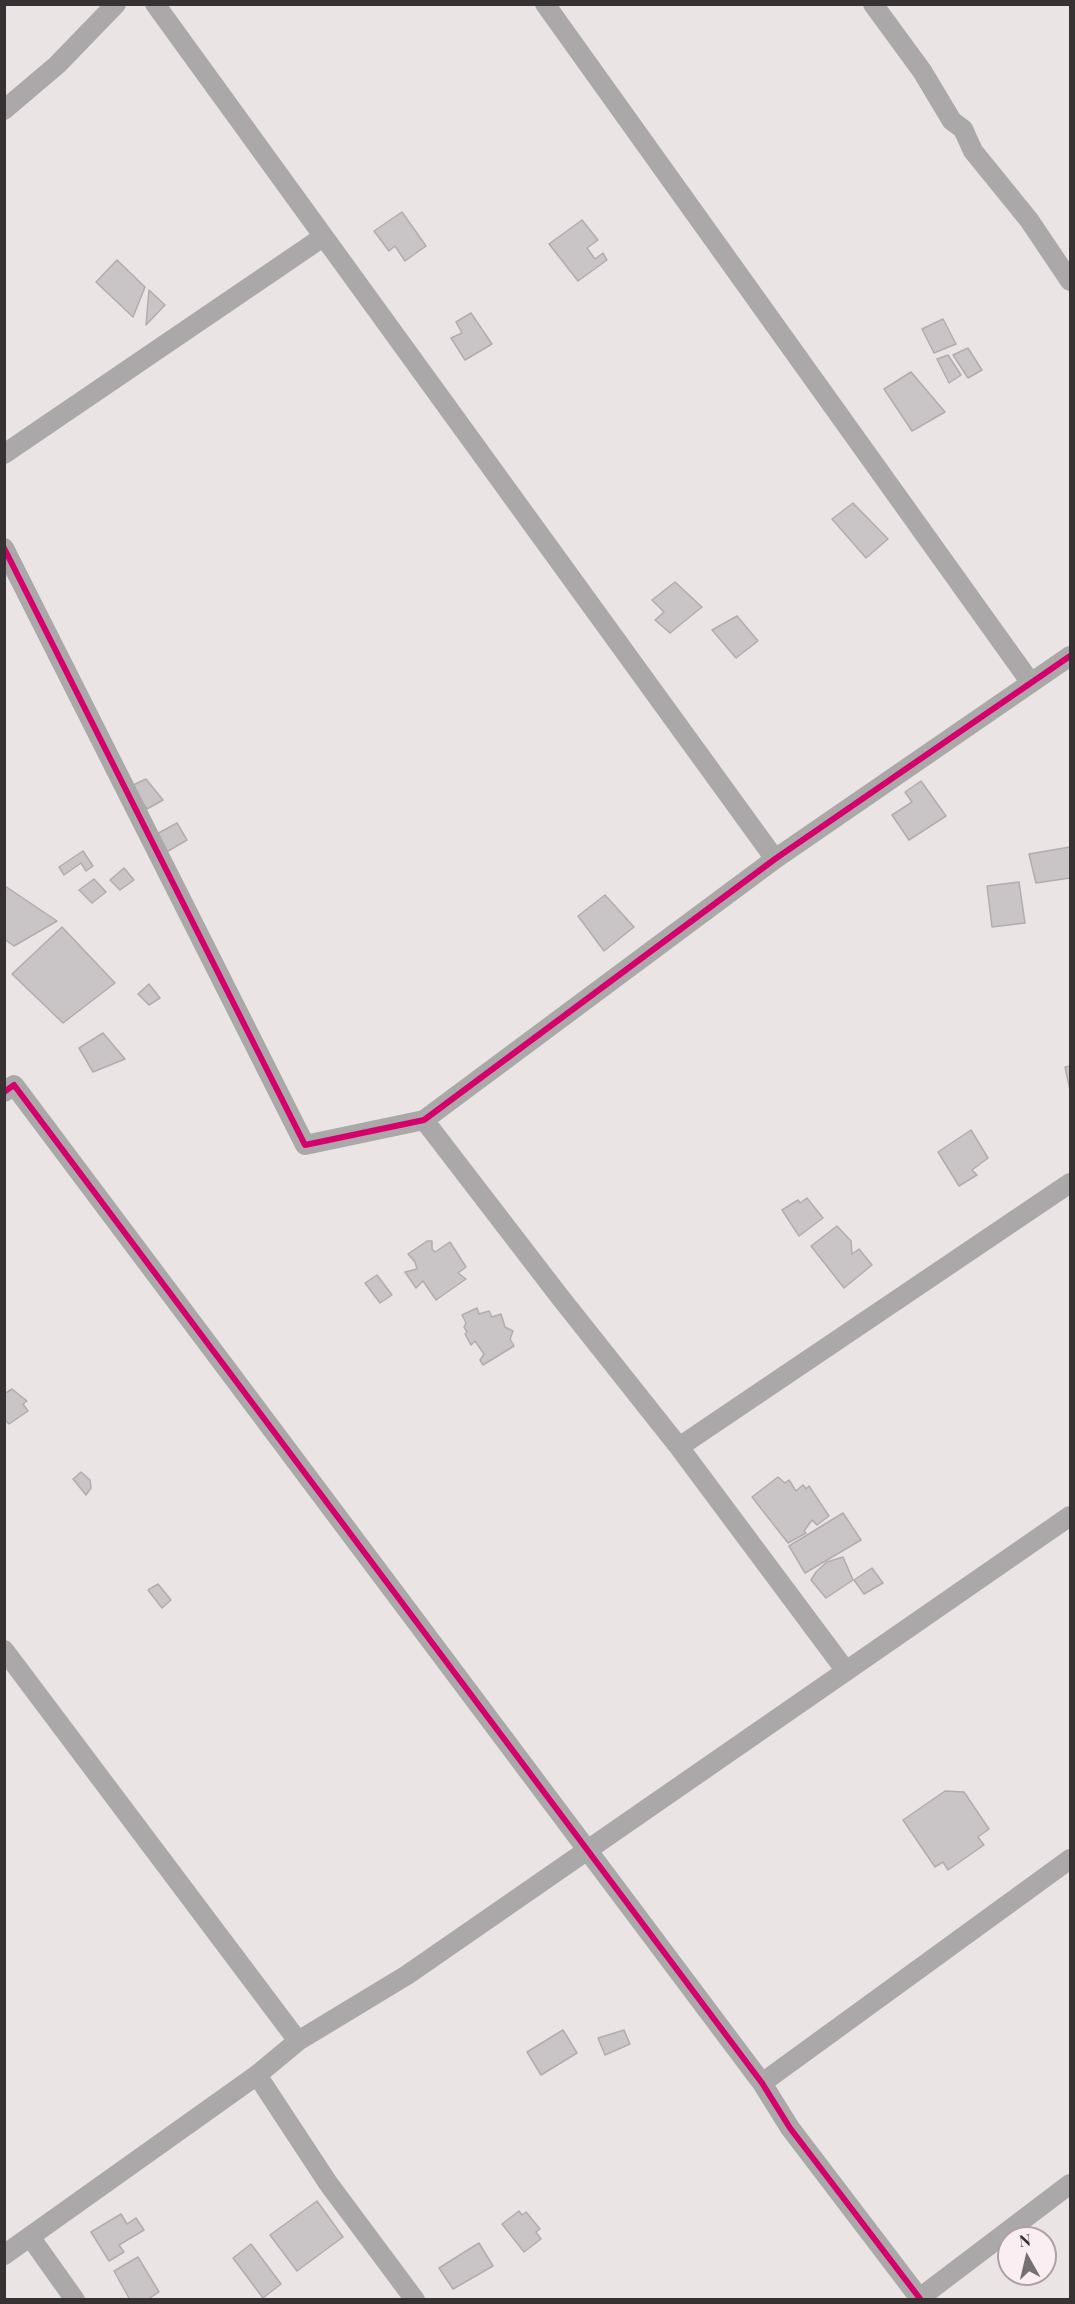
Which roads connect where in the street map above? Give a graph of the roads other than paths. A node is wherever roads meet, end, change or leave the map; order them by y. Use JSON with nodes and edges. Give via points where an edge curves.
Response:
{"nodes":[{"id":1,"x":116,"y":4,"type":"edge"},
{"id":2,"x":155,"y":4,"type":"edge"},
{"id":3,"x":545,"y":4,"type":"edge"},
{"id":4,"x":873,"y":4,"type":"edge"},
{"id":5,"x":4,"y":110,"type":"edge"},
{"id":6,"x":323,"y":237,"type":"junction"},
{"id":7,"x":1071,"y":281,"type":"edge"},
{"id":8,"x":4,"y":454,"type":"edge"},
{"id":9,"x":4,"y":548,"type":"edge"},
{"id":10,"x":1071,"y":656,"type":"edge"},
{"id":11,"x":1031,"y":683,"type":"junction"},
{"id":12,"x":776,"y":859,"type":"junction"},
{"id":13,"x":8,"y":1083,"type":"edge"},
{"id":14,"x":424,"y":1120,"type":"junction"},
{"id":15,"x":1071,"y":1183,"type":"edge"},
{"id":16,"x":679,"y":1447,"type":"junction"},
{"id":17,"x":1071,"y":1516,"type":"edge"},
{"id":18,"x":4,"y":1650,"type":"edge"},
{"id":19,"x":846,"y":1671,"type":"junction"},
{"id":20,"x":588,"y":1850,"type":"junction"},
{"id":21,"x":1071,"y":1859,"type":"edge"},
{"id":22,"x":298,"y":2041,"type":"junction"},
{"id":23,"x":256,"y":2075,"type":"junction"},
{"id":24,"x":762,"y":2083,"type":"junction"},
{"id":25,"x":1071,"y":2184,"type":"edge"},
{"id":26,"x":31,"y":2238,"type":"junction"},
{"id":27,"x":4,"y":2255,"type":"edge"},
{"id":28,"x":919,"y":2299,"type":"edge"},
{"id":29,"x":75,"y":2300,"type":"edge"},
{"id":30,"x":415,"y":2300,"type":"edge"}],
"edges":[{"from":1,"to":5,"type":"street","via":[[57,65]]},
{"from":2,"to":6,"type":"street"},
{"from":3,"to":11,"type":"street"},
{"from":4,"to":7,"type":"street","via":[[922,71],[952,121],[963,129],[973,151],[1029,220]]},
{"from":6,"to":8,"type":"street"},
{"from":6,"to":12,"type":"street"},
{"from":9,"to":14,"type":"street","via":[[305,1145]]},
{"from":10,"to":11,"type":"street"},
{"from":11,"to":12,"type":"street"},
{"from":12,"to":14,"type":"street"},
{"from":13,"to":20,"type":"street"},
{"from":14,"to":16,"type":"street"},
{"from":15,"to":16,"type":"street"},
{"from":16,"to":19,"type":"street"},
{"from":17,"to":19,"type":"street"},
{"from":18,"to":22,"type":"street"},
{"from":19,"to":20,"type":"street"},
{"from":20,"to":22,"type":"street","via":[[407,1975]]},
{"from":20,"to":24,"type":"street"},
{"from":21,"to":24,"type":"street"},
{"from":22,"to":23,"type":"street"},
{"from":23,"to":26,"type":"street"},
{"from":23,"to":30,"type":"street","via":[[328,2183]]},
{"from":24,"to":28,"type":"street","via":[[790,2128]]},
{"from":25,"to":28,"type":"street"},
{"from":26,"to":27,"type":"street"},
{"from":26,"to":29,"type":"street"}]}
